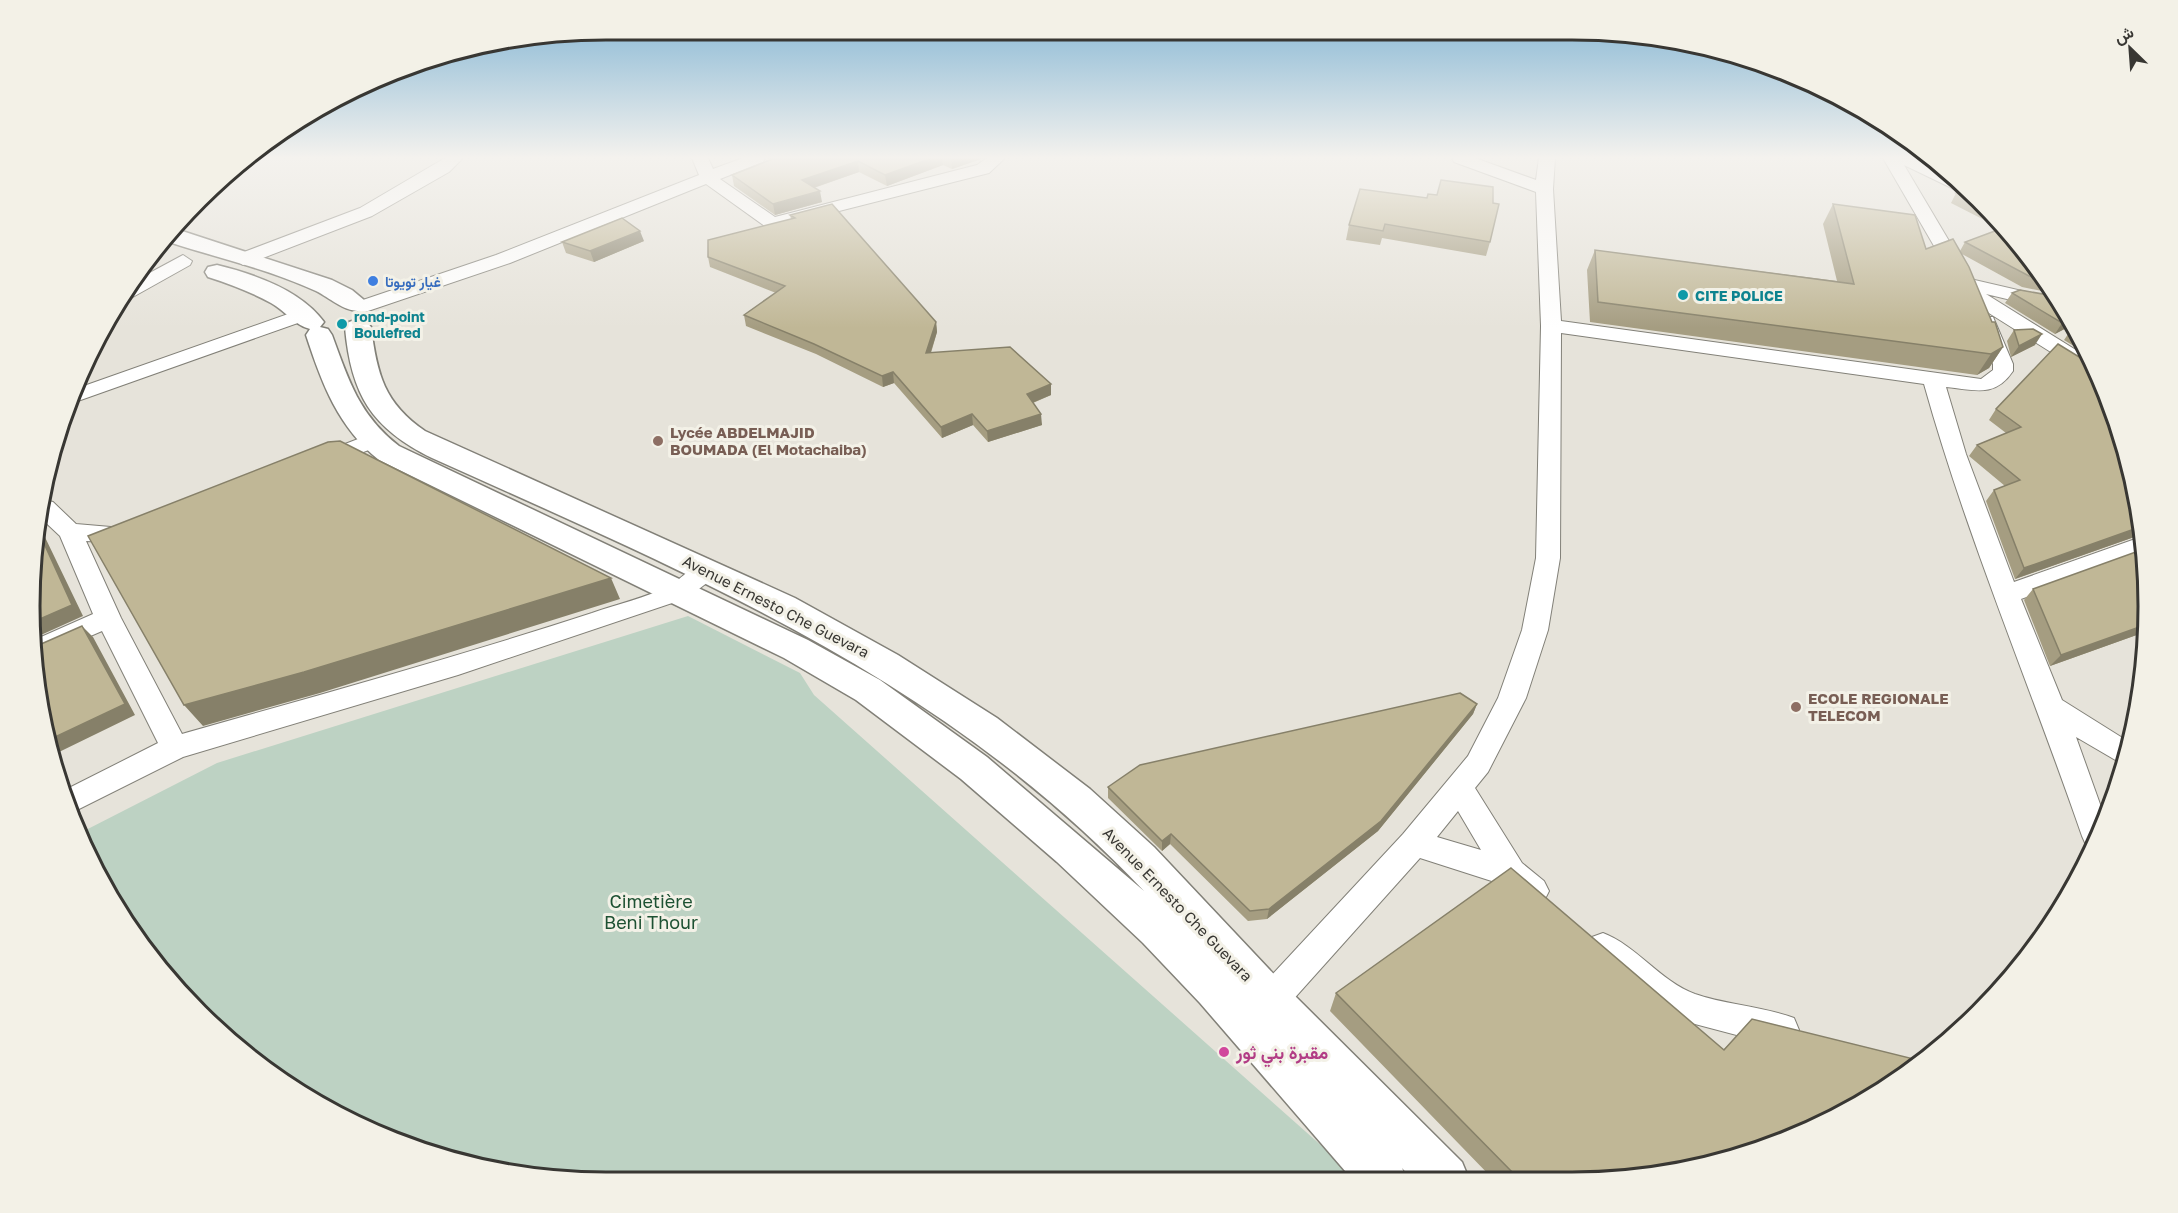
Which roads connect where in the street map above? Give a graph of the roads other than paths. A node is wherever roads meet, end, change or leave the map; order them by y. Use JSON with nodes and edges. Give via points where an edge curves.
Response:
{"nodes":[{"id":1,"x":359,"y":215,"type":"edge"},
{"id":2,"x":613,"y":215,"type":"edge"},
{"id":3,"x":758,"y":215,"type":"edge"},
{"id":4,"x":805,"y":215,"type":"edge"},
{"id":5,"x":1545,"y":215,"type":"edge"},
{"id":6,"x":1925,"y":215,"type":"edge"},
{"id":7,"x":178,"y":237,"type":"edge"},
{"id":8,"x":163,"y":254,"type":"edge"},
{"id":9,"x":243,"y":259,"type":"junction"},
{"id":10,"x":183,"y":261,"type":"junction"},
{"id":11,"x":141,"y":284,"type":"edge"},
{"id":12,"x":1969,"y":289,"type":"junction"},
{"id":13,"x":2047,"y":300,"type":"edge"},
{"id":14,"x":362,"y":313,"type":"junction"},
{"id":15,"x":311,"y":324,"type":"junction"},
{"id":16,"x":1551,"y":326,"type":"junction"},
{"id":17,"x":2082,"y":363,"type":"edge"},
{"id":18,"x":1934,"y":380,"type":"junction"},
{"id":19,"x":82,"y":394,"type":"edge"},
{"id":20,"x":371,"y":441,"type":"junction"},
{"id":21,"x":298,"y":471,"type":"edge"},
{"id":22,"x":54,"y":520,"type":"edge"},
{"id":23,"x":147,"y":531,"type":"edge"},
{"id":24,"x":2134,"y":548,"type":"edge"},
{"id":25,"x":707,"y":570,"type":"junction"},
{"id":26,"x":678,"y":592,"type":"junction"},
{"id":27,"x":2006,"y":595,"type":"junction"},
{"id":28,"x":108,"y":618,"type":"junction"},
{"id":29,"x":42,"y":647,"type":"edge"},
{"id":30,"x":2051,"y":707,"type":"junction"},
{"id":31,"x":175,"y":748,"type":"junction"},
{"id":32,"x":2119,"y":750,"type":"edge"},
{"id":33,"x":1460,"y":789,"type":"junction"},
{"id":34,"x":75,"y":799,"type":"edge"},
{"id":35,"x":2093,"y":825,"type":"edge"},
{"id":36,"x":1414,"y":843,"type":"junction"},
{"id":37,"x":1511,"y":873,"type":"junction"},
{"id":38,"x":1269,"y":1001,"type":"junction"},
{"id":39,"x":1808,"y":1036,"type":"edge"},
{"id":40,"x":1377,"y":1172,"type":"edge"},
{"id":41,"x":1438,"y":1172,"type":"edge"}],
"edges":[{"from":1,"to":9,"type":"street"},
{"from":2,"to":14,"type":"street","via":[[503,259],[430,297]]},
{"from":3,"to":4,"type":"street","via":[[772,223]]},
{"from":5,"to":16,"type":"street"},
{"from":6,"to":12,"type":"street"},
{"from":7,"to":9,"type":"main road"},
{"from":8,"to":10,"type":"main road"},
{"from":9,"to":14,"type":"main road","via":[[309,280],[344,296]]},
{"from":10,"to":11,"type":"street"},
{"from":10,"to":15,"type":"main road","via":[[255,286]]},
{"from":12,"to":13,"type":"street"},
{"from":12,"to":17,"type":"street"},
{"from":12,"to":18,"type":"street","via":[[1992,333],[2003,371],[1993,382],[1981,385]]},
{"from":14,"to":15,"type":"main road","via":[[333,308],[317,315]]},
{"from":14,"to":25,"type":"main road","name":"Avenue Ernesto Che Guevara","via":[[360,349],[369,384],[390,419],[454,456]]},
{"from":15,"to":19,"type":"street"},
{"from":15,"to":20,"type":"main road","name":"Avenue Ernesto Che Guevara","via":[[351,415]]},
{"from":16,"to":18,"type":"street"},
{"from":16,"to":33,"type":"street","via":[[1548,558],[1535,630],[1512,698],[1478,764]]},
{"from":18,"to":27,"type":"street","via":[[1955,454]]},
{"from":20,"to":21,"type":"street"},
{"from":20,"to":26,"type":"main road","name":"Avenue Ernesto Che Guevara"},
{"from":22,"to":23,"type":"street","via":[[107,536]]},
{"from":22,"to":28,"type":"street"},
{"from":24,"to":27,"type":"street"},
{"from":25,"to":26,"type":"street"},
{"from":25,"to":38,"type":"main road","name":"Avenue Ernesto Che Guevara","via":[[877,657],[997,738],[1120,840]]},
{"from":26,"to":31,"type":"street","via":[[458,665]]},
{"from":26,"to":40,"type":"main road","name":"Avenue Ernesto Che Guevara","via":[[837,670],[974,768],[1158,930]]},
{"from":27,"to":30,"type":"street"},
{"from":28,"to":29,"type":"street"},
{"from":28,"to":31,"type":"street"},
{"from":30,"to":32,"type":"street"},
{"from":30,"to":35,"type":"street"},
{"from":31,"to":34,"type":"street"},
{"from":33,"to":36,"type":"street"},
{"from":33,"to":37,"type":"street"},
{"from":36,"to":37,"type":"street"},
{"from":36,"to":38,"type":"street"},
{"from":37,"to":39,"type":"street","via":[[1651,986],[1688,1008]]},
{"from":38,"to":41,"type":"main road","name":"Avenue Ernesto Che Guevara"}]}
